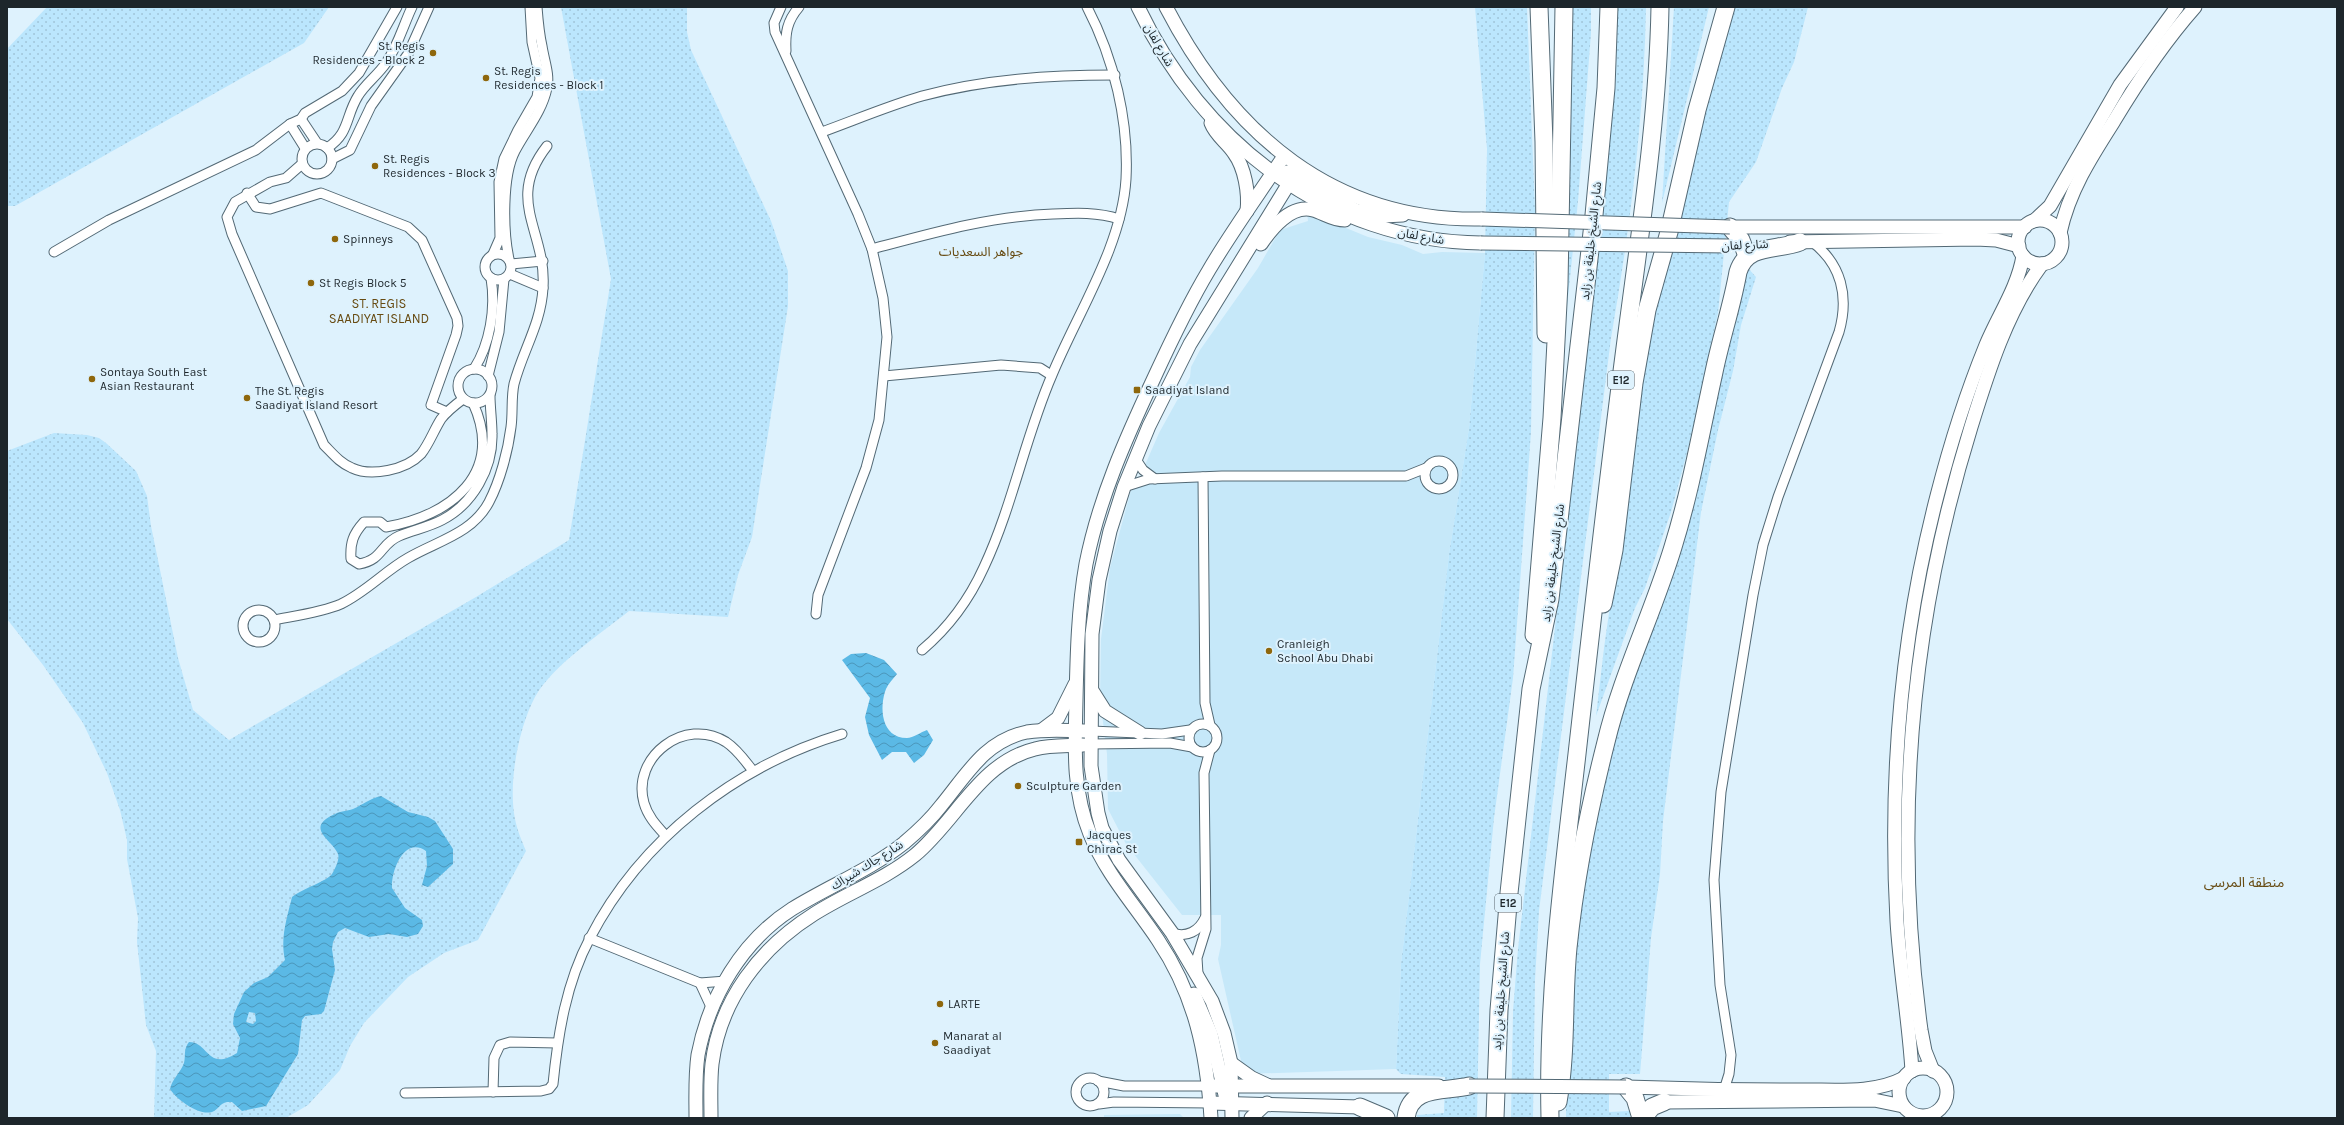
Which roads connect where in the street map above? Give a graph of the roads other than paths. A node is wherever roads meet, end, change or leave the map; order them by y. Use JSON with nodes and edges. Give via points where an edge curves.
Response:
{"nodes":[{"id":1,"x":397,"y":7,"type":"edge"},
{"id":2,"x":412,"y":7,"type":"edge"},
{"id":3,"x":429,"y":7,"type":"edge"},
{"id":4,"x":530,"y":7,"type":"edge"},
{"id":5,"x":537,"y":7,"type":"edge"},
{"id":6,"x":781,"y":7,"type":"edge"},
{"id":7,"x":799,"y":7,"type":"edge"},
{"id":8,"x":1087,"y":7,"type":"edge"},
{"id":9,"x":1138,"y":7,"type":"edge"},
{"id":10,"x":1166,"y":7,"type":"edge"},
{"id":11,"x":1539,"y":7,"type":"edge"},
{"id":12,"x":1564,"y":7,"type":"edge"},
{"id":13,"x":1609,"y":7,"type":"edge"},
{"id":14,"x":1660,"y":7,"type":"edge"},
{"id":15,"x":1726,"y":7,"type":"edge"},
{"id":16,"x":2177,"y":7,"type":"edge"},
{"id":17,"x":2195,"y":7,"type":"edge"},
{"id":18,"x":786,"y":57,"type":"junction"},
{"id":19,"x":1115,"y":75,"type":"junction"},
{"id":20,"x":1189,"y":92,"type":"junction"},
{"id":21,"x":1208,"y":114,"type":"junction"},
{"id":22,"x":301,"y":119,"type":"junction"},
{"id":23,"x":290,"y":124,"type":"junction"},
{"id":24,"x":822,"y":132,"type":"junction"},
{"id":25,"x":317,"y":143,"type":"junction"},
{"id":26,"x":547,"y":146,"type":"dead end"},
{"id":27,"x":305,"y":148,"type":"junction"},
{"id":28,"x":327,"y":148,"type":"junction"},
{"id":29,"x":332,"y":159,"type":"junction"},
{"id":30,"x":302,"y":164,"type":"junction"},
{"id":31,"x":1278,"y":165,"type":"junction"},
{"id":32,"x":1294,"y":175,"type":"junction"},
{"id":33,"x":247,"y":193,"type":"junction"},
{"id":34,"x":1247,"y":211,"type":"junction"},
{"id":35,"x":1119,"y":219,"type":"junction"},
{"id":36,"x":1353,"y":219,"type":"junction"},
{"id":37,"x":2029,"y":224,"type":"junction"},
{"id":38,"x":1730,"y":227,"type":"junction"},
{"id":39,"x":2060,"y":233,"type":"junction"},
{"id":40,"x":1806,"y":242,"type":"junction"},
{"id":41,"x":872,"y":249,"type":"junction"},
{"id":42,"x":1740,"y":249,"type":"junction"},
{"id":43,"x":2021,"y":251,"type":"junction"},
{"id":44,"x":54,"y":252,"type":"dead end"},
{"id":45,"x":493,"y":254,"type":"junction"},
{"id":46,"x":1243,"y":259,"type":"junction"},
{"id":47,"x":543,"y":261,"type":"junction"},
{"id":48,"x":510,"y":262,"type":"junction"},
{"id":49,"x":2042,"y":264,"type":"junction"},
{"id":50,"x":507,"y":277,"type":"junction"},
{"id":51,"x":490,"y":278,"type":"junction"},
{"id":52,"x":543,"y":288,"type":"junction"},
{"id":53,"x":474,"y":369,"type":"junction"},
{"id":54,"x":1052,"y":375,"type":"junction"},
{"id":55,"x":488,"y":376,"type":"junction"},
{"id":56,"x":884,"y":376,"type":"junction"},
{"id":57,"x":490,"y":395,"type":"junction"},
{"id":58,"x":463,"y":399,"type":"junction"},
{"id":59,"x":473,"y":403,"type":"junction"},
{"id":60,"x":448,"y":412,"type":"junction"},
{"id":61,"x":1135,"y":458,"type":"junction"},
{"id":62,"x":1547,"y":462,"type":"junction"},
{"id":63,"x":1426,"y":468,"type":"junction"},
{"id":64,"x":1406,"y":476,"type":"junction"},
{"id":65,"x":1203,"y":477,"type":"junction"},
{"id":66,"x":1155,"y":478,"type":"junction"},
{"id":67,"x":1124,"y":486,"type":"junction"},
{"id":68,"x":1429,"y":486,"type":"junction"},
{"id":69,"x":386,"y":527,"type":"junction"},
{"id":70,"x":388,"y":542,"type":"junction"},
{"id":71,"x":1080,"y":610,"type":"junction"},
{"id":72,"x":816,"y":614,"type":"dead end"},
{"id":73,"x":274,"y":620,"type":"dead end"},
{"id":74,"x":1589,"y":644,"type":"junction"},
{"id":75,"x":922,"y":650,"type":"dead end"},
{"id":76,"x":1076,"y":681,"type":"junction"},
{"id":77,"x":1091,"y":684,"type":"junction"},
{"id":78,"x":1531,"y":689,"type":"junction"},
{"id":79,"x":1204,"y":703,"type":"junction"},
{"id":80,"x":1210,"y":725,"type":"junction"},
{"id":81,"x":1192,"y":728,"type":"junction"},
{"id":82,"x":1042,"y":730,"type":"junction"},
{"id":83,"x":1140,"y":733,"type":"junction"},
{"id":84,"x":842,"y":734,"type":"dead end"},
{"id":85,"x":1083,"y":738,"type":"junction"},
{"id":86,"x":1194,"y":749,"type":"junction"},
{"id":87,"x":1210,"y":750,"type":"junction"},
{"id":88,"x":753,"y":771,"type":"junction"},
{"id":89,"x":1204,"y":773,"type":"junction"},
{"id":90,"x":666,"y":836,"type":"junction"},
{"id":91,"x":1205,"y":918,"type":"junction"},
{"id":92,"x":1172,"y":933,"type":"junction"},
{"id":93,"x":589,"y":938,"type":"junction"},
{"id":94,"x":1177,"y":972,"type":"junction"},
{"id":95,"x":1198,"y":974,"type":"junction"},
{"id":96,"x":726,"y":981,"type":"junction"},
{"id":97,"x":700,"y":982,"type":"junction"},
{"id":98,"x":712,"y":1009,"type":"junction"},
{"id":99,"x":557,"y":1043,"type":"junction"},
{"id":100,"x":1231,"y":1063,"type":"junction"},
{"id":101,"x":1933,"y":1071,"type":"junction"},
{"id":102,"x":1908,"y":1075,"type":"junction"},
{"id":103,"x":1098,"y":1081,"type":"junction"},
{"id":104,"x":1209,"y":1086,"type":"junction"},
{"id":105,"x":1270,"y":1086,"type":"junction"},
{"id":106,"x":1469,"y":1086,"type":"junction"},
{"id":107,"x":1228,"y":1087,"type":"junction"},
{"id":108,"x":1626,"y":1087,"type":"junction"},
{"id":109,"x":1724,"y":1090,"type":"junction"},
{"id":110,"x":493,"y":1092,"type":"junction"},
{"id":111,"x":405,"y":1093,"type":"dead end"},
{"id":112,"x":1664,"y":1102,"type":"joint"},
{"id":113,"x":1210,"y":1103,"type":"junction"},
{"id":114,"x":1233,"y":1103,"type":"junction"},
{"id":115,"x":1267,"y":1103,"type":"junction"},
{"id":116,"x":1099,"y":1104,"type":"junction"},
{"id":117,"x":1903,"y":1106,"type":"junction"},
{"id":118,"x":1360,"y":1107,"type":"joint"},
{"id":119,"x":696,"y":1118,"type":"edge"},
{"id":120,"x":711,"y":1118,"type":"edge"},
{"id":121,"x":1211,"y":1118,"type":"edge"},
{"id":122,"x":1232,"y":1118,"type":"edge"},
{"id":123,"x":1251,"y":1118,"type":"edge"},
{"id":124,"x":1386,"y":1118,"type":"edge"},
{"id":125,"x":1406,"y":1118,"type":"edge"},
{"id":126,"x":1495,"y":1118,"type":"edge"},
{"id":127,"x":1550,"y":1118,"type":"edge"},
{"id":128,"x":1554,"y":1118,"type":"edge"},
{"id":129,"x":1642,"y":1118,"type":"edge"}],
"edges":[{"from":1,"to":22,"type":"street","via":[[359,72],[342,91],[305,113]]},
{"from":2,"to":28,"type":"street","via":[[397,45],[386,64],[358,96],[345,131],[337,142]]},
{"from":3,"to":29,"type":"street","via":[[408,54],[371,106],[350,150]]},
{"from":4,"to":45,"type":"street","via":[[532,42],[540,78],[529,114],[504,159],[499,182],[500,238]]},
{"from":5,"to":48,"type":"street","via":[[547,68],[547,87],[537,115],[515,152],[508,177],[506,246]]},
{"from":6,"to":18,"type":"street","via":[[774,23],[775,32]]},
{"from":7,"to":18,"type":"street","via":[[789,19],[785,36]]},
{"from":8,"to":19,"type":"street"},
{"from":9,"to":20,"type":"street","name":"شارع لفان","via":[[1157,45]]},
{"from":10,"to":31,"type":"street","name":"شارع لفان","via":[[1195,57]]},
{"from":11,"to":62,"type":"highway","via":[[1546,270]]},
{"from":12,"to":62,"type":"highway","via":[[1559,284]]},
{"from":13,"to":78,"type":"highway","name":"شارع الشيخ خليفة بن زايد","number":"E12","via":[[1602,136],[1581,335],[1550,599]]},
{"from":14,"to":74,"type":"highway","number":"E12","via":[[1657,82],[1649,165]]},
{"from":15,"to":74,"type":"highway","via":[[1697,110],[1669,232],[1647,310],[1634,383],[1611,569],[1602,607]]},
{"from":16,"to":37,"type":"street","via":[[2120,85],[2050,206]]},
{"from":17,"to":39,"type":"street","via":[[2163,46],[2101,141],[2071,196]]},
{"from":18,"to":24,"type":"street"},
{"from":19,"to":24,"type":"street","via":[[1058,76],[992,82],[922,96]]},
{"from":19,"to":35,"type":"street","via":[[1125,134],[1126,180]]},
{"from":20,"to":21,"type":"street","name":"شارع لفان"},
{"from":20,"to":31,"type":"street","via":[[1207,103],[1258,154]]},
{"from":21,"to":31,"type":"street","name":"شارع لفان"},
{"from":21,"to":34,"type":"street","via":[[1214,131],[1233,151],[1238,161],[1247,190]]},
{"from":22,"to":23,"type":"street"},
{"from":22,"to":25,"type":"street"},
{"from":23,"to":27,"type":"street"},
{"from":23,"to":44,"type":"street","via":[[256,150],[109,220]]},
{"from":24,"to":41,"type":"street"},
{"from":25,"to":27,"type":"street"},
{"from":25,"to":28,"type":"street"},
{"from":26,"to":47,"type":"street","via":[[534,162],[527,198],[535,238]]},
{"from":27,"to":30,"type":"street","via":[[301,156]]},
{"from":28,"to":29,"type":"street"},
{"from":29,"to":30,"type":"street","via":[[329,168],[317,174],[308,171]]},
{"from":30,"to":33,"type":"street","via":[[286,178],[270,182]]},
{"from":31,"to":32,"type":"street","name":"شارع لفان"},
{"from":31,"to":32,"type":"street","name":"شارع لفان"},
{"from":31,"to":34,"type":"street"},
{"from":32,"to":36,"type":"street","name":"شارع لفان"},
{"from":32,"to":38,"type":"street","name":"شارع لفان","bridge":true,"via":[[1316,178],[1358,197],[1412,213],[1449,218]]},
{"from":32,"to":46,"type":"street"},
{"from":33,"to":60,"type":"street","via":[[256,207],[270,209],[322,193],[415,232],[422,240],[457,318],[456,336],[431,405]]},
{"from":33,"to":60,"type":"street","via":[[235,202],[227,217],[232,234],[324,445],[338,460],[352,469],[367,472],[388,470],[403,465],[420,454]]},
{"from":34,"to":71,"type":"street","via":[[1210,267],[1188,308],[1127,437],[1098,514],[1086,566]]},
{"from":35,"to":41,"type":"street","via":[[1102,213],[995,218]]},
{"from":35,"to":54,"type":"street","via":[[1102,264]]},
{"from":36,"to":42,"type":"street","name":"شارع لفان","bridge":true,"via":[[1422,238],[1481,243]]},
{"from":36,"to":46,"type":"street","via":[[1336,220],[1312,210],[1300,210],[1278,222],[1257,249]]},
{"from":37,"to":38,"type":"street","name":"شارع لفان"},
{"from":37,"to":39,"type":"street","via":[[2049,222]]},
{"from":37,"to":43,"type":"street","via":[[2019,236]]},
{"from":38,"to":42,"type":"highway"},
{"from":39,"to":49,"type":"street","via":[[2062,244],[2059,254],[2052,261]]},
{"from":40,"to":42,"type":"highway","via":[[1758,250]]},
{"from":40,"to":43,"type":"street","via":[[1976,238],[1996,240]]},
{"from":40,"to":109,"type":"street","via":[[1827,255],[1838,272],[1844,292],[1844,310],[1839,332],[1778,497],[1763,545],[1721,792],[1714,880],[1720,985],[1731,1055],[1730,1074]]},
{"from":41,"to":56,"type":"street","via":[[883,298],[886,329]]},
{"from":42,"to":128,"type":"highway","via":[[1738,272],[1680,525],[1617,702],[1602,761],[1571,922],[1562,1076]]},
{"from":43,"to":49,"type":"street","via":[[2031,262]]},
{"from":43,"to":102,"type":"street","via":[[2018,275],[1976,371],[1947,459],[1919,573],[1906,650],[1897,751],[1895,847],[1898,935]]},
{"from":45,"to":48,"type":"street","via":[[504,255]]},
{"from":45,"to":51,"type":"street","via":[[487,260],[485,268]]},
{"from":46,"to":61,"type":"street","via":[[1180,362]]},
{"from":47,"to":48,"type":"street"},
{"from":47,"to":52,"type":"street"},
{"from":48,"to":50,"type":"street"},
{"from":49,"to":101,"type":"street","via":[[2021,297],[2001,342],[1977,408],[1939,542],[1919,654],[1908,787],[1909,901],[1920,1030]]},
{"from":50,"to":51,"type":"street","via":[[495,280]]},
{"from":50,"to":52,"type":"street"},
{"from":50,"to":55,"type":"street","via":[[499,332]]},
{"from":51,"to":53,"type":"street","via":[[492,305],[489,334],[482,357]]},
{"from":52,"to":73,"type":"street","via":[[539,319],[514,385],[511,428],[501,470],[489,502],[472,524],[408,557],[341,604]]},
{"from":53,"to":55,"type":"street"},
{"from":53,"to":58,"type":"street","via":[[468,370],[460,378],[458,389]]},
{"from":54,"to":56,"type":"street","via":[[1040,368],[1001,365]]},
{"from":54,"to":75,"type":"street","via":[[1030,433],[1000,529],[984,568],[940,635]]},
{"from":55,"to":57,"type":"street","via":[[492,385]]},
{"from":56,"to":72,"type":"street","via":[[879,420],[866,468],[818,595]]},
{"from":57,"to":59,"type":"street","via":[[483,401]]},
{"from":57,"to":70,"type":"street","via":[[492,449],[490,461],[479,484],[459,508],[443,519]]},
{"from":58,"to":59,"type":"street"},
{"from":58,"to":60,"type":"street"},
{"from":59,"to":69,"type":"street","via":[[482,422],[484,445],[481,460],[471,483],[452,502],[432,513]]},
{"from":61,"to":66,"type":"street","via":[[1143,470]]},
{"from":61,"to":67,"type":"street"},
{"from":62,"to":78,"type":"highway"},
{"from":63,"to":64,"type":"street"},
{"from":63,"to":68,"type":"street","via":[[1425,480]]},
{"from":63,"to":68,"type":"street","via":[[1434,462],[1444,462],[1453,474],[1446,487],[1437,489]]},
{"from":64,"to":65,"type":"street"},
{"from":64,"to":68,"type":"street"},
{"from":65,"to":66,"type":"street"},
{"from":65,"to":79,"type":"street"},
{"from":66,"to":67,"type":"street"},
{"from":67,"to":77,"type":"street","via":[[1099,580],[1092,634]]},
{"from":69,"to":70,"type":"street"},
{"from":69,"to":70,"type":"street","via":[[380,522],[364,522],[355,531],[350,544],[351,559],[359,564],[370,562]]},
{"from":71,"to":76,"type":"street"},
{"from":71,"to":85,"type":"street","via":[[1084,635]]},
{"from":74,"to":127,"type":"highway","number":"E12","via":[[1554,955],[1549,1043]]},
{"from":76,"to":82,"type":"street","via":[[1061,714]]},
{"from":76,"to":85,"type":"street"},
{"from":77,"to":83,"type":"street","via":[[1096,699],[1106,711]]},
{"from":77,"to":85,"type":"street"},
{"from":78,"to":126,"type":"highway","name":"شارع الشيخ خليفة بن زايد","number":"E12","via":[[1504,951]]},
{"from":79,"to":80,"type":"street"},
{"from":79,"to":81,"type":"street"},
{"from":80,"to":81,"type":"street","via":[[1201,723]]},
{"from":80,"to":87,"type":"street","via":[[1216,731],[1217,740]]},
{"from":81,"to":83,"type":"street","name":"شارع جاك شيراك","via":[[1168,734]]},
{"from":81,"to":86,"type":"street","via":[[1188,737]]},
{"from":82,"to":85,"type":"street","name":"شارع جاك شيراك"},
{"from":82,"to":96,"type":"street","name":"شارع جاك شيراك","via":[[1012,737],[983,754],[917,831],[892,852],[793,908],[772,924],[743,954]]},
{"from":83,"to":85,"type":"street","name":"شارع جاك شيراك"},
{"from":84,"to":88,"type":"street","via":[[796,749]]},
{"from":85,"to":86,"type":"street","name":"شارع جاك شيراك","via":[[1170,743]]},
{"from":85,"to":92,"type":"street","via":[[1102,828],[1118,860]]},
{"from":85,"to":94,"type":"street","via":[[1075,777],[1079,802],[1096,848],[1119,888],[1158,939]]},
{"from":85,"to":120,"type":"street","name":"شارع جاك شيراك","via":[[1042,747],[1018,755],[998,766],[976,788],[938,835],[908,860],[803,922],[775,943],[754,966],[736,992],[719,1034],[711,1078]]},
{"from":86,"to":87,"type":"street","via":[[1202,752]]},
{"from":86,"to":89,"type":"street"},
{"from":87,"to":89,"type":"street"},
{"from":88,"to":90,"type":"street","via":[[705,803]]},
{"from":88,"to":90,"type":"street","via":[[733,747],[710,736],[686,735],[663,746],[647,768],[643,794],[652,820]]},
{"from":89,"to":91,"type":"street"},
{"from":90,"to":93,"type":"street","via":[[624,884]]},
{"from":91,"to":92,"type":"street","via":[[1192,933]]},
{"from":91,"to":95,"type":"street","via":[[1206,934],[1198,958]]},
{"from":92,"to":95,"type":"street"},
{"from":93,"to":97,"type":"street"},
{"from":93,"to":99,"type":"street","via":[[569,993]]},
{"from":94,"to":104,"type":"street","via":[[1201,1038]]},
{"from":94,"to":107,"type":"street","via":[[1190,987],[1206,1019]]},
{"from":95,"to":100,"type":"street","via":[[1219,1017]]},
{"from":96,"to":97,"type":"street"},
{"from":96,"to":98,"type":"street","name":"شارع جاك شيراك"},
{"from":97,"to":98,"type":"street"},
{"from":98,"to":119,"type":"street","name":"شارع جاك شيراك","via":[[698,1056]]},
{"from":99,"to":110,"type":"street","via":[[553,1084],[549,1089]]},
{"from":99,"to":110,"type":"street","via":[[510,1042],[500,1046],[494,1058]]},
{"from":100,"to":105,"type":"street","via":[[1252,1078]]},
{"from":100,"to":107,"type":"street"},
{"from":101,"to":102,"type":"street","via":[[1923,1069]]},
{"from":101,"to":117,"type":"street","via":[[1942,1078],[1946,1088],[1946,1098],[1941,1108],[1932,1114],[1922,1116],[1911,1113]]},
{"from":102,"to":109,"type":"street","via":[[1888,1086],[1862,1089]]},
{"from":102,"to":117,"type":"street","via":[[1900,1089]]},
{"from":103,"to":104,"type":"street","via":[[1124,1086]]},
{"from":103,"to":116,"type":"street","via":[[1103,1087],[1104,1094]]},
{"from":103,"to":116,"type":"street","via":[[1092,1078],[1084,1079],[1076,1091],[1078,1101],[1084,1105],[1092,1107]]},
{"from":104,"to":107,"type":"street"},
{"from":104,"to":113,"type":"street"},
{"from":105,"to":106,"type":"street"},
{"from":105,"to":107,"type":"street"},
{"from":106,"to":108,"type":"street","bridge":true},
{"from":106,"to":125,"type":"highway","via":[[1425,1092],[1416,1096]]},
{"from":107,"to":114,"type":"street","via":[[1226,1096]]},
{"from":108,"to":109,"type":"street"},
{"from":108,"to":129,"type":"highway","via":[[1635,1098]]},
{"from":110,"to":111,"type":"street"},
{"from":112,"to":117,"type":"street","via":[[1874,1100]]},
{"from":112,"to":129,"type":"highway","via":[[1652,1107]]},
{"from":113,"to":114,"type":"street"},
{"from":113,"to":116,"type":"street"},
{"from":113,"to":121,"type":"street"},
{"from":114,"to":115,"type":"street"},
{"from":114,"to":122,"type":"street"},
{"from":115,"to":118,"type":"street"},
{"from":115,"to":123,"type":"street"},
{"from":118,"to":124,"type":"highway"}]}
